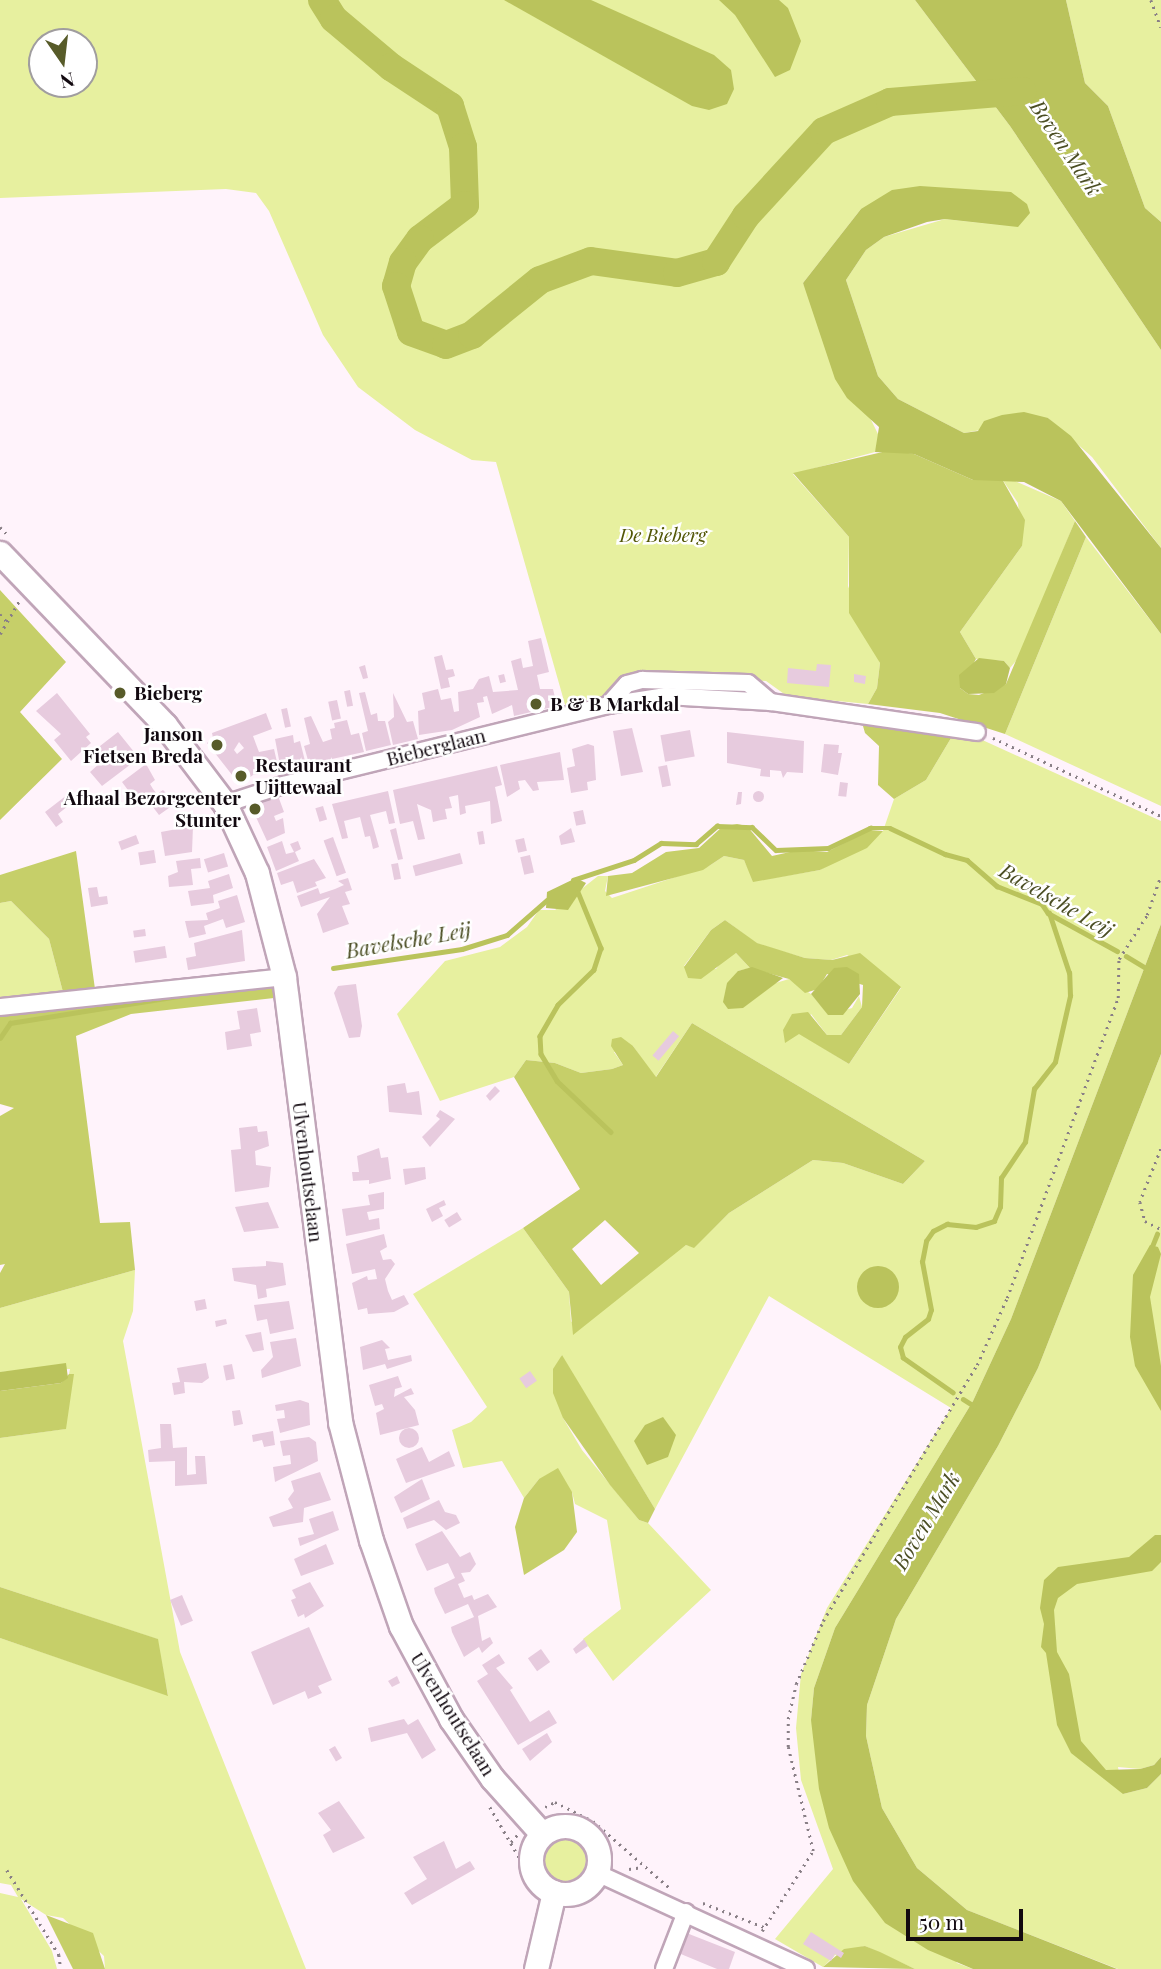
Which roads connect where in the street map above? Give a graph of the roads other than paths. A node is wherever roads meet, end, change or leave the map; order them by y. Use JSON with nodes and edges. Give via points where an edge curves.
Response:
{"nodes":[{"id":1,"x":0,"y":553,"type":"edge"},
{"id":2,"x":977,"y":732,"type":"road end"},
{"id":3,"x":225,"y":804,"type":"junction"},
{"id":4,"x":284,"y":978,"type":"junction"},
{"id":5,"x":0,"y":1006,"type":"edge"},
{"id":6,"x":542,"y":1834,"type":"junction"},
{"id":7,"x":597,"y":1873,"type":"junction"},
{"id":8,"x":544,"y":1895,"type":"junction"},
{"id":9,"x":686,"y":1912,"type":"junction"},
{"id":10,"x":536,"y":1969,"type":"edge"},
{"id":11,"x":663,"y":1969,"type":"edge"},
{"id":12,"x":806,"y":1969,"type":"edge"}],
"edges":[{"from":1,"to":3,"type":"main road","name":"Ulvenhoutselaan","via":[[165,725]]},
{"from":2,"to":3,"type":"street","name":"Bieberglaan","via":[[771,702],[666,696],[608,705],[283,785]]},
{"from":3,"to":4,"type":"main road","name":"Ulvenhoutselaan","via":[[257,873]]},
{"from":4,"to":5,"type":"street"},
{"from":4,"to":6,"type":"main road","name":"Ulvenhoutselaan","via":[[340,1422],[371,1540],[401,1626],[451,1719],[492,1778]]},
{"from":6,"to":7,"type":"main road","via":[[563,1825],[587,1833],[600,1854]]},
{"from":6,"to":8,"type":"main road","via":[[531,1863]]},
{"from":7,"to":8,"type":"main road","via":[[576,1893]]},
{"from":7,"to":9,"type":"street"},
{"from":8,"to":10,"type":"main road"},
{"from":9,"to":11,"type":"street"},
{"from":9,"to":12,"type":"street"}]}
